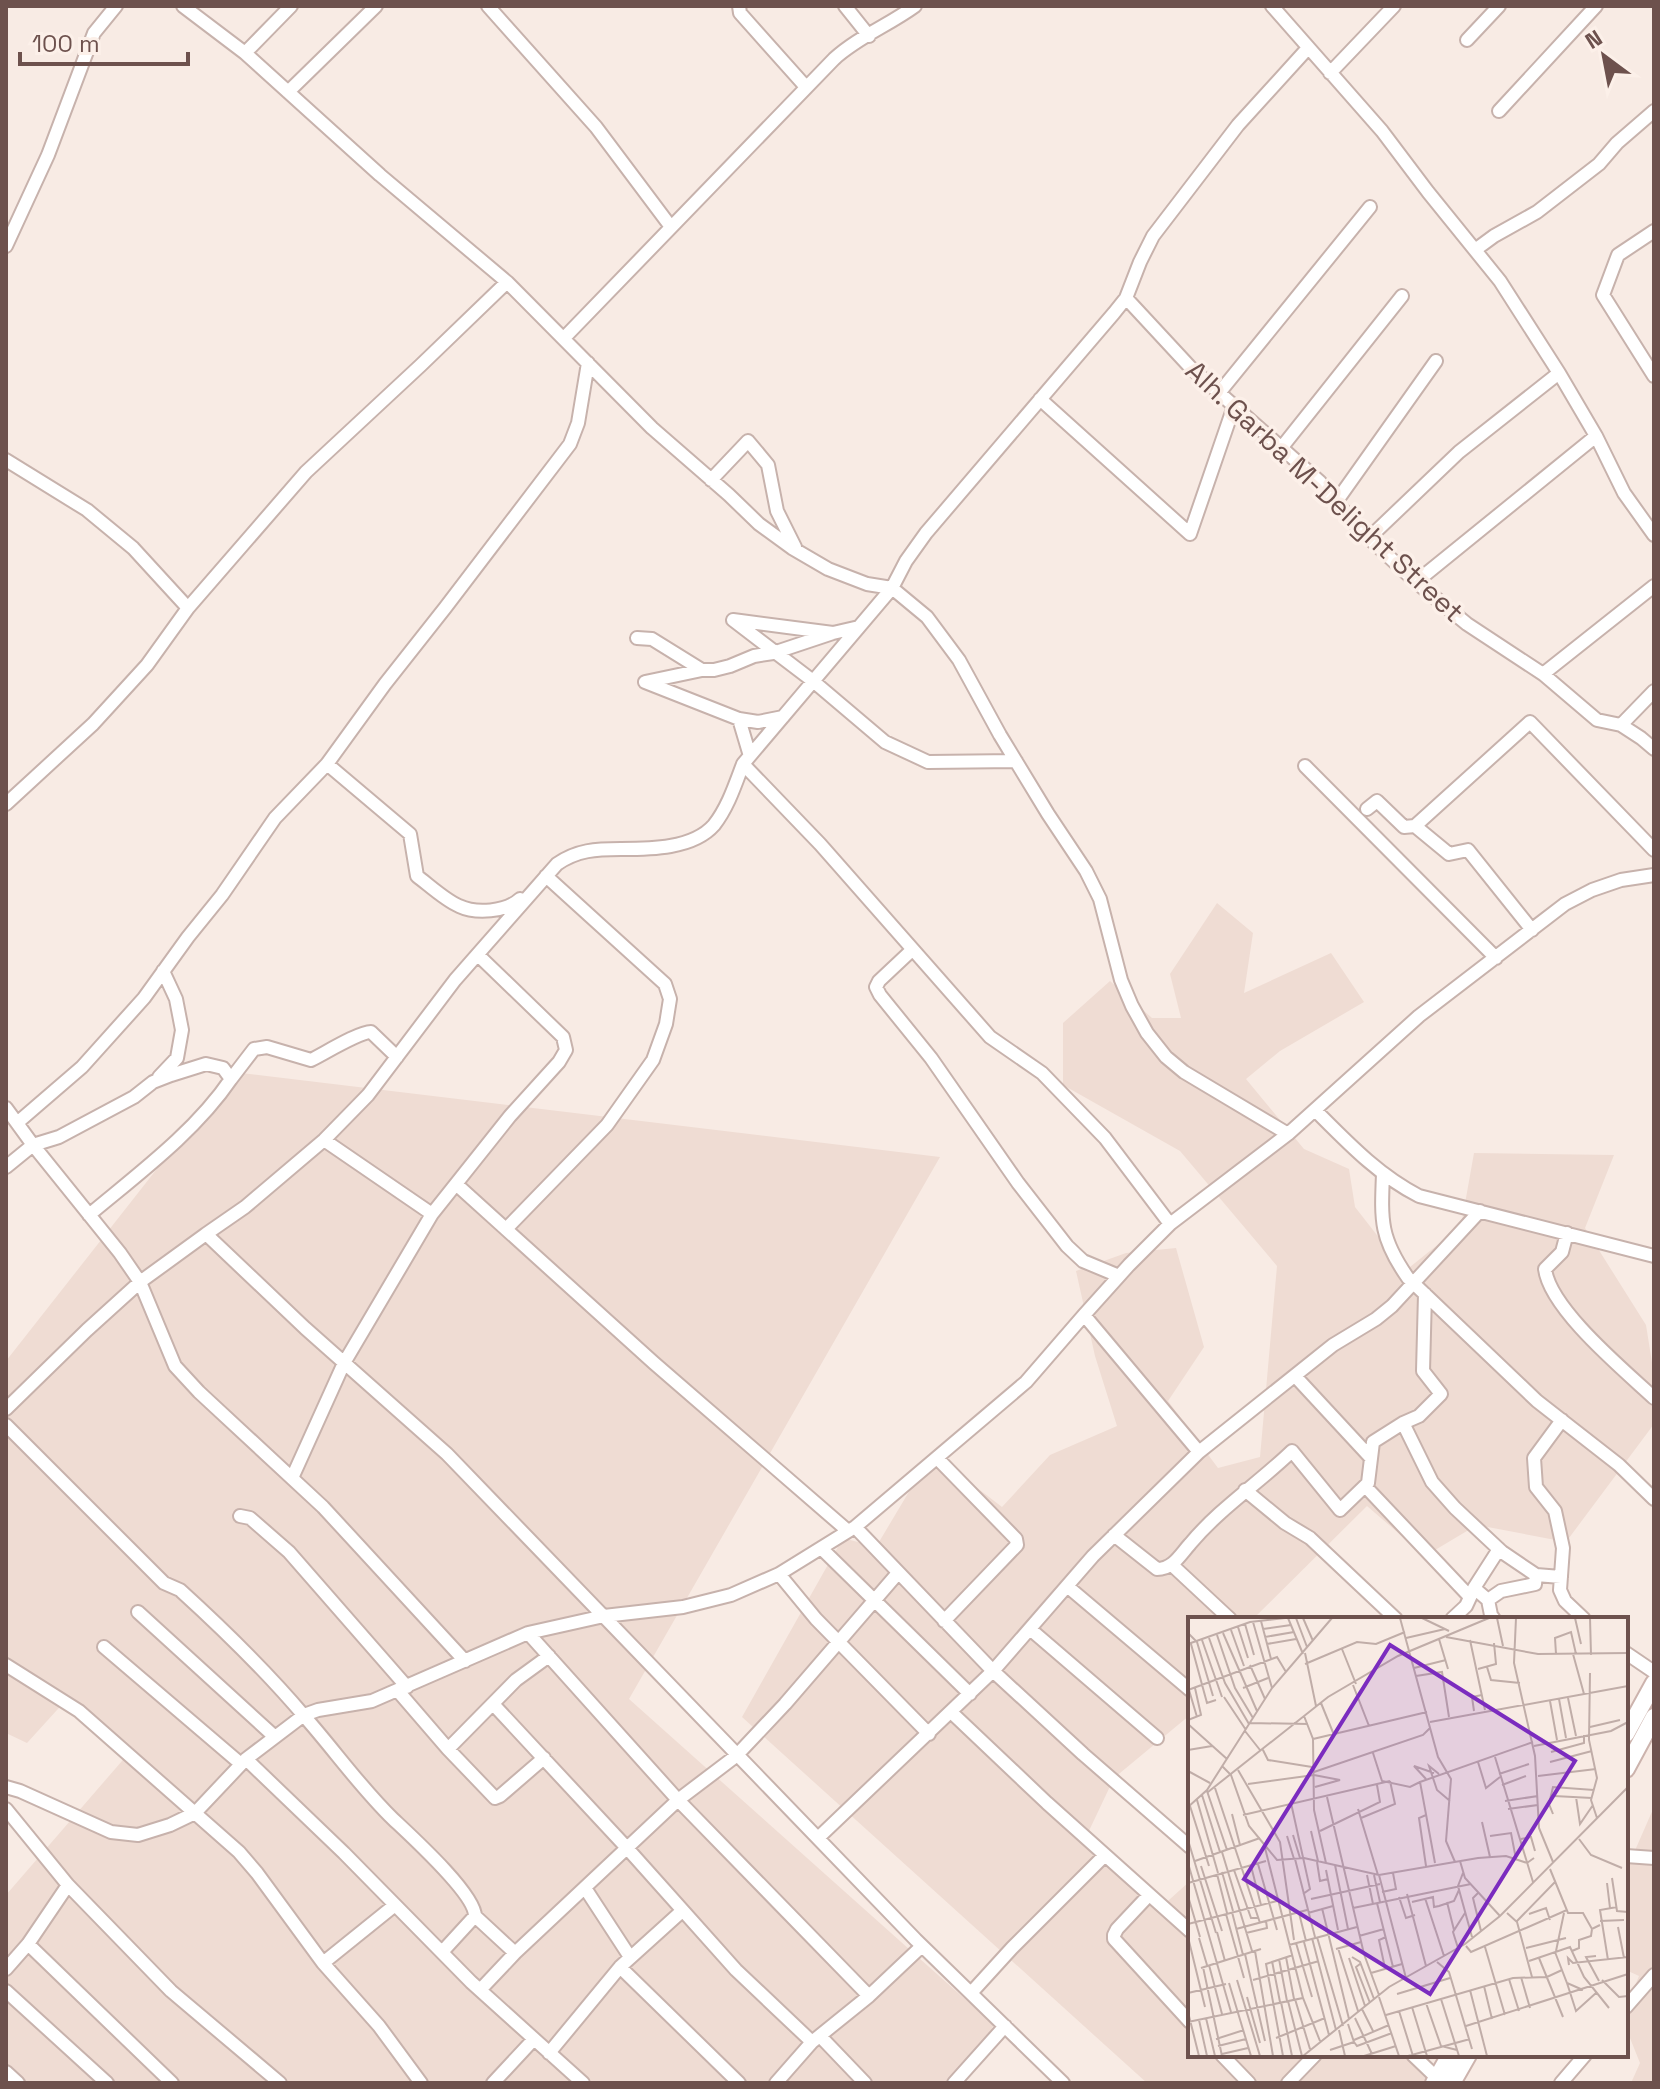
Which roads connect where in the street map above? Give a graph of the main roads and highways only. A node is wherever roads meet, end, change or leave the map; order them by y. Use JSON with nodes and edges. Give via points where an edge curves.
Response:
{"nodes":[{"id":1,"x":1654,"y":1683,"type":"edge"},
{"id":2,"x":1654,"y":1717,"type":"edge"},
{"id":3,"x":1628,"y":1730,"type":"edge"},
{"id":4,"x":1628,"y":1765,"type":"edge"},
{"id":5,"x":1449,"y":2057,"type":"edge"},
{"id":6,"x":1466,"y":2057,"type":"edge"},
{"id":7,"x":1441,"y":2081,"type":"edge"}],
"edges":[{"from":1,"to":3,"type":"main road"},
{"from":2,"to":4,"type":"main road"},
{"from":5,"to":7,"type":"main road"},
{"from":6,"to":7,"type":"main road"}]}
